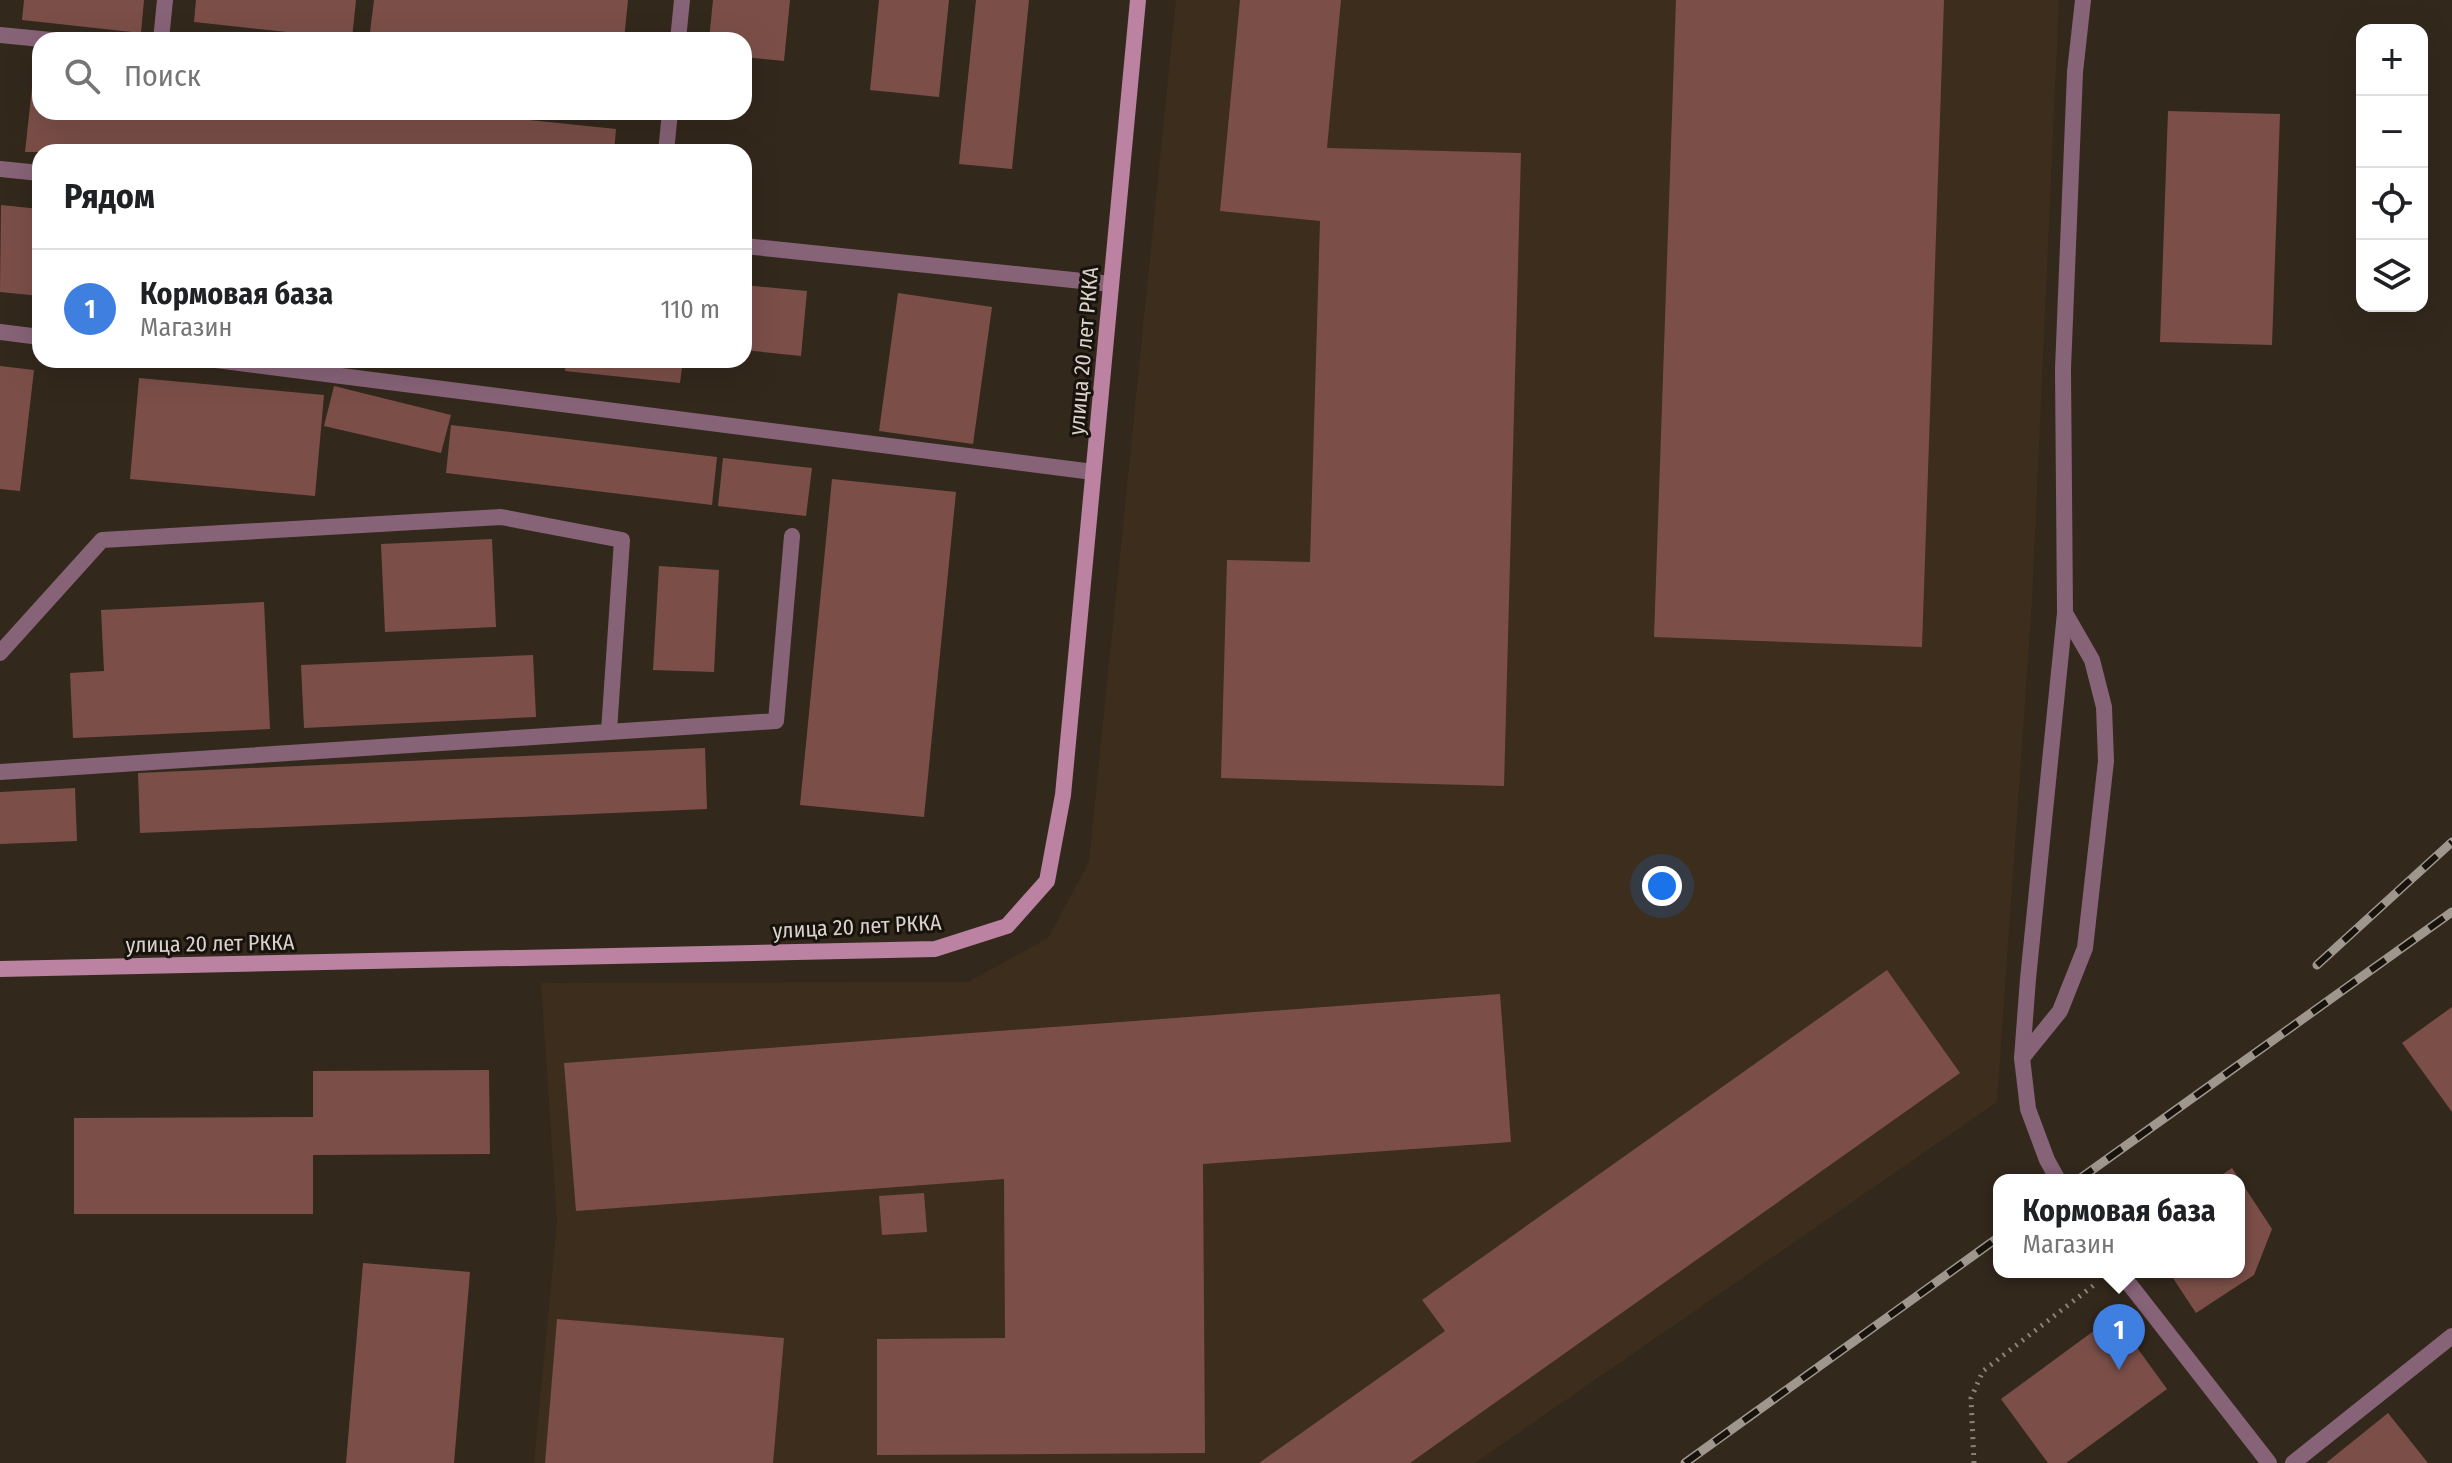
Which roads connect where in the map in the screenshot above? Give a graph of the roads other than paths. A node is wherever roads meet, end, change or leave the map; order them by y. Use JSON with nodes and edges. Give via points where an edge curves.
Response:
{"nodes":[{"id":1,"x":165,"y":0,"type":"edge"},
{"id":2,"x":682,"y":0,"type":"edge"},
{"id":3,"x":1138,"y":0,"type":"edge"},
{"id":4,"x":2083,"y":0,"type":"edge"},
{"id":5,"x":162,"y":32,"type":"edge"},
{"id":6,"x":679,"y":32,"type":"edge"},
{"id":7,"x":0,"y":35,"type":"edge"},
{"id":8,"x":32,"y":38,"type":"edge"},
{"id":9,"x":669,"y":120,"type":"edge"},
{"id":10,"x":667,"y":144,"type":"edge"},
{"id":11,"x":0,"y":169,"type":"edge"},
{"id":12,"x":32,"y":172,"type":"edge"},
{"id":13,"x":752,"y":247,"type":"edge"},
{"id":14,"x":1111,"y":284,"type":"junction"},
{"id":15,"x":0,"y":332,"type":"edge"},
{"id":16,"x":32,"y":336,"type":"edge"},
{"id":17,"x":279,"y":368,"type":"edge"},
{"id":18,"x":1093,"y":472,"type":"junction"},
{"id":19,"x":792,"y":536,"type":"dead end"},
{"id":20,"x":2065,"y":613,"type":"junction"},
{"id":21,"x":0,"y":653,"type":"edge"},
{"id":22,"x":609,"y":731,"type":"junction"},
{"id":23,"x":0,"y":772,"type":"edge"},
{"id":24,"x":0,"y":969,"type":"edge"},
{"id":25,"x":2022,"y":1058,"type":"junction"},
{"id":26,"x":2055,"y":1174,"type":"edge"},
{"id":27,"x":2125,"y":1278,"type":"edge"},
{"id":28,"x":2452,"y":1336,"type":"edge"},
{"id":29,"x":2269,"y":1463,"type":"edge"},
{"id":30,"x":2293,"y":1463,"type":"edge"}],
"edges":[{"from":1,"to":5,"type":"street"},
{"from":2,"to":6,"type":"street"},
{"from":3,"to":14,"type":"main road","name":"улица 20 лет РККА"},
{"from":4,"to":20,"type":"street","via":[[2075,72],[2063,369]]},
{"from":7,"to":8,"type":"street"},
{"from":9,"to":10,"type":"street"},
{"from":11,"to":12,"type":"street"},
{"from":13,"to":14,"type":"street"},
{"from":14,"to":18,"type":"main road","name":"улица 20 лет РККА"},
{"from":15,"to":16,"type":"street"},
{"from":17,"to":18,"type":"street"},
{"from":18,"to":24,"type":"main road","name":"улица 20 лет РККА","via":[[1063,795],[1047,881],[1007,926],[935,949]]},
{"from":19,"to":22,"type":"street","via":[[776,721]]},
{"from":20,"to":25,"type":"street"},
{"from":20,"to":25,"type":"street","via":[[2092,660],[2104,707],[2106,761],[2085,948],[2060,1011]]},
{"from":21,"to":22,"type":"street","via":[[102,540],[501,517],[622,540]]},
{"from":22,"to":23,"type":"street"},
{"from":25,"to":26,"type":"street","via":[[2028,1109]]},
{"from":27,"to":29,"type":"street"},
{"from":28,"to":30,"type":"street"}]}
